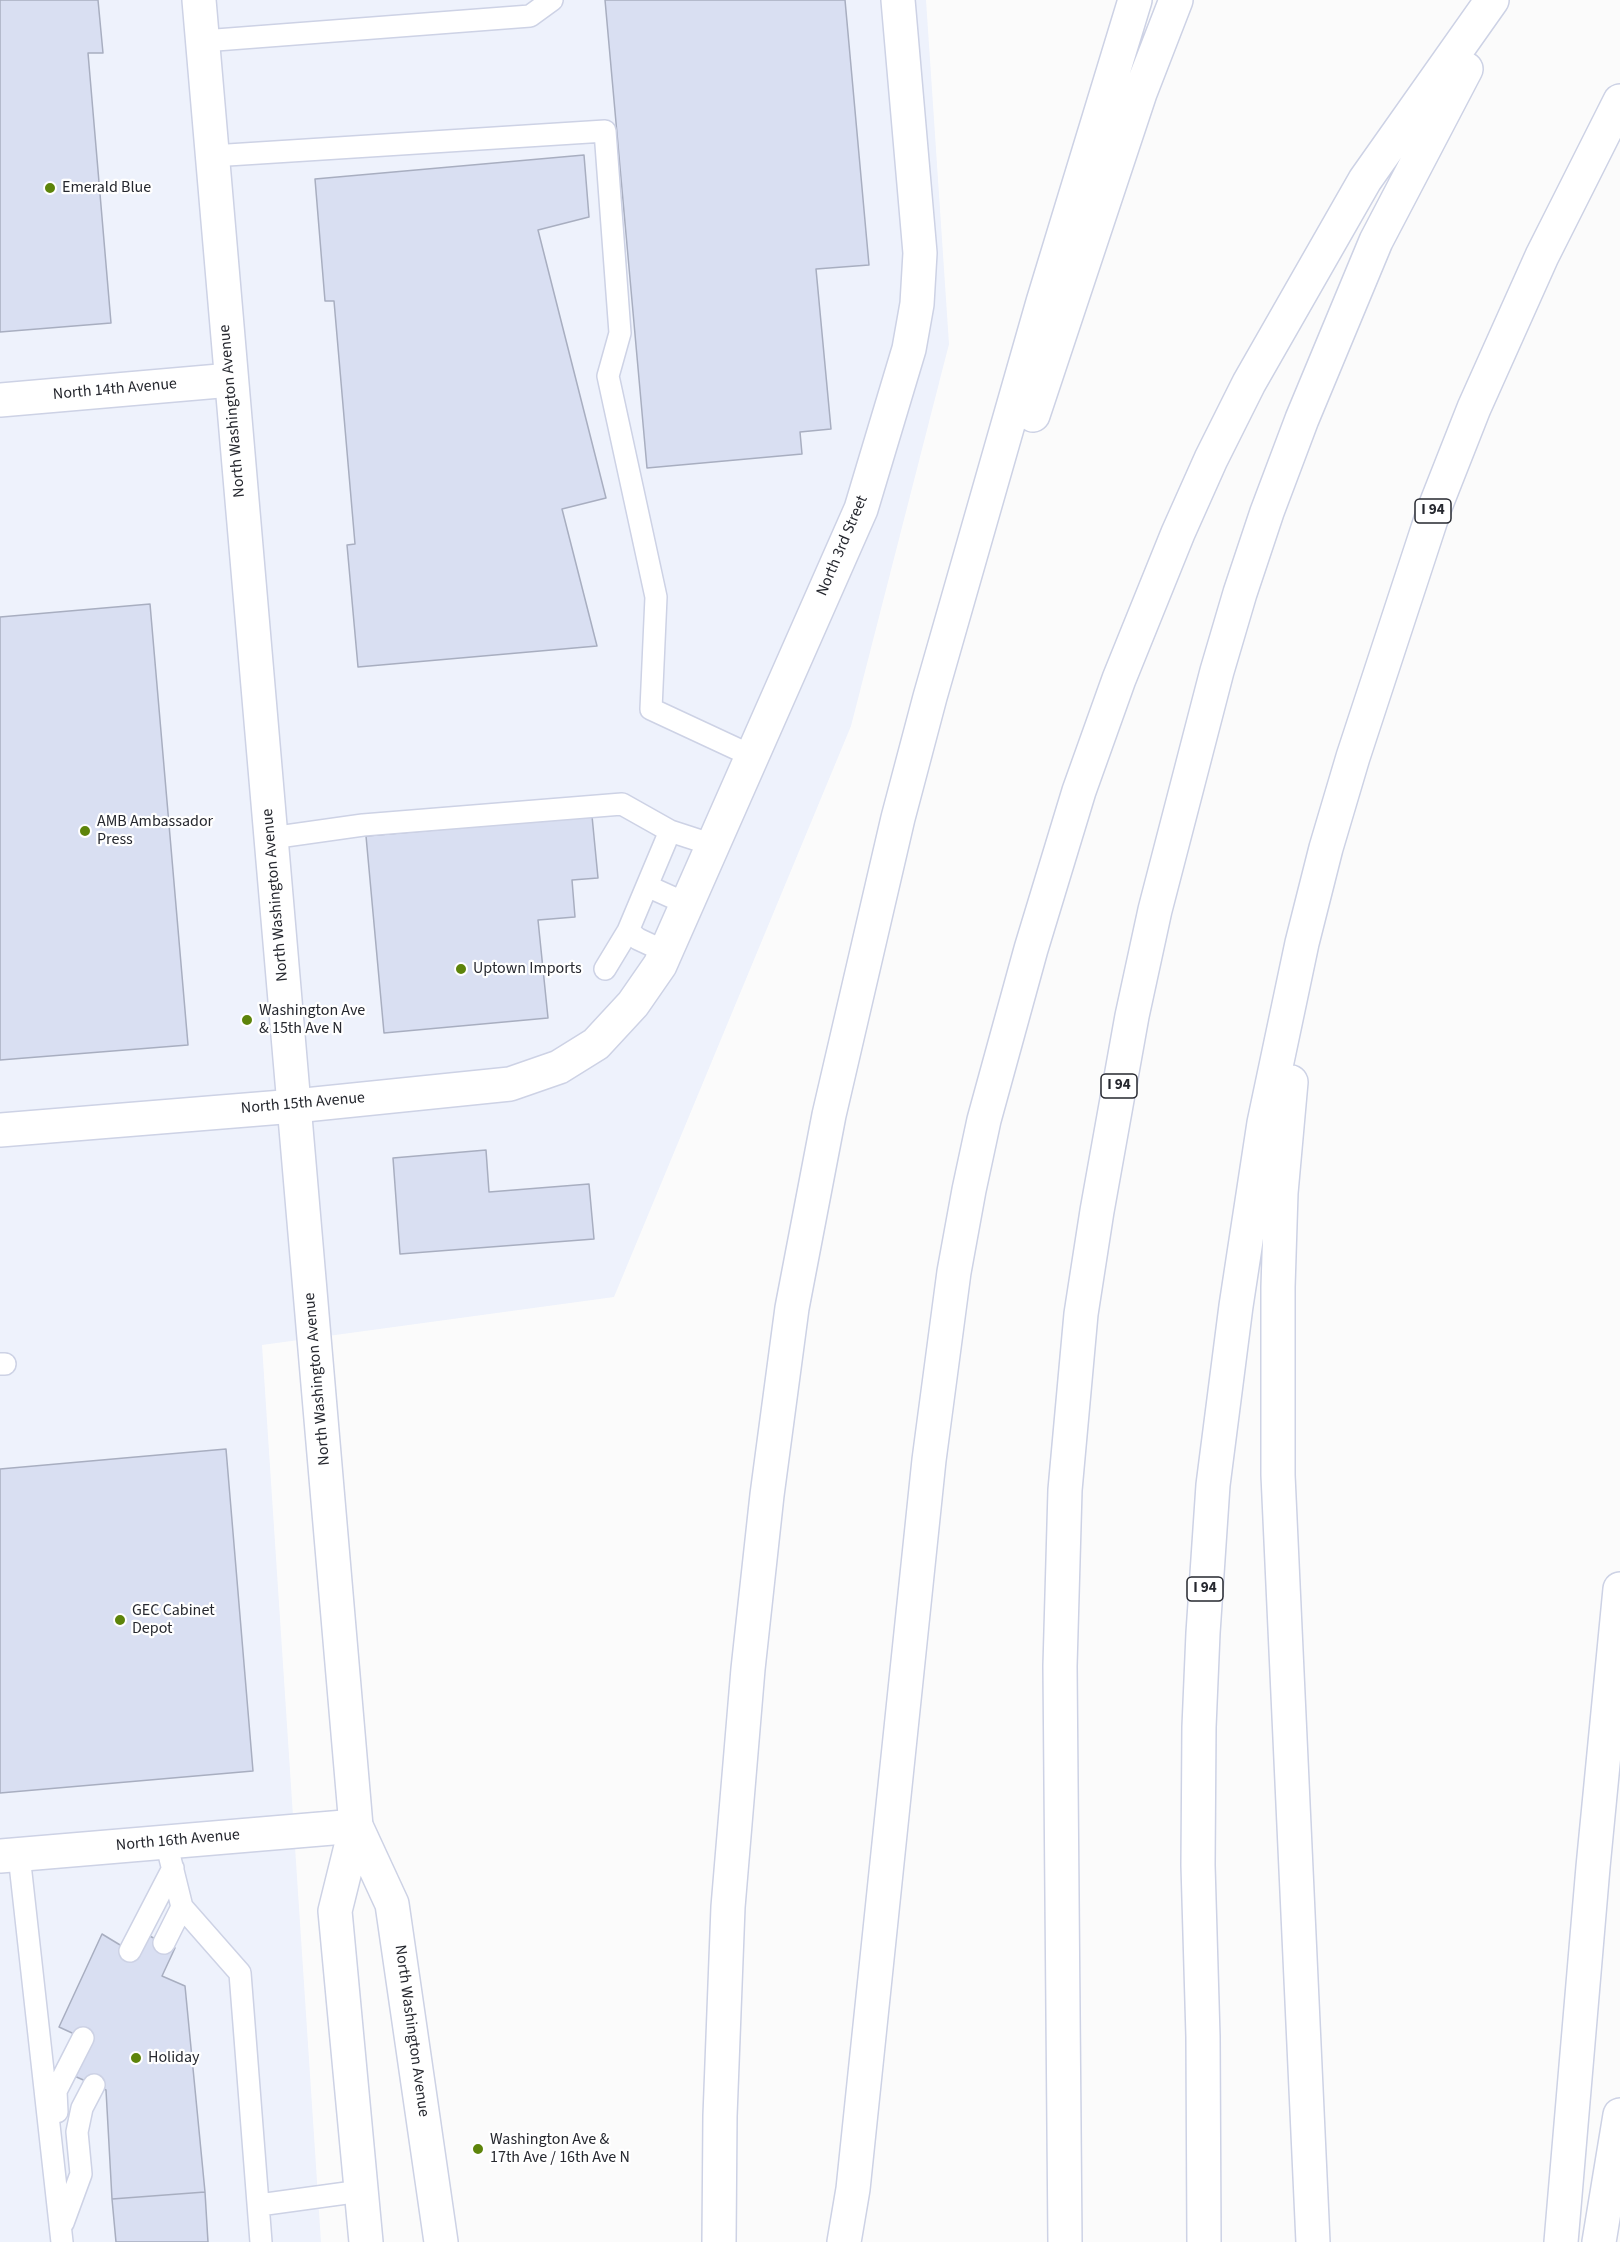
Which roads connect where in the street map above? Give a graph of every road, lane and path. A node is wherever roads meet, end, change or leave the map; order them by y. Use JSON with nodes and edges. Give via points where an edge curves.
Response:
{"nodes":[{"id":1,"x":199,"y":0,"type":"edge"},
{"id":2,"x":552,"y":0,"type":"edge"},
{"id":3,"x":898,"y":0,"type":"edge"},
{"id":4,"x":1135,"y":0,"type":"edge"},
{"id":5,"x":1176,"y":0,"type":"edge"},
{"id":6,"x":1492,"y":0,"type":"edge"},
{"id":7,"x":1507,"y":0,"type":"edge"},
{"id":8,"x":203,"y":41,"type":"junction"},
{"id":9,"x":1620,"y":101,"type":"edge"},
{"id":10,"x":212,"y":156,"type":"junction"},
{"id":11,"x":231,"y":380,"type":"junction"},
{"id":12,"x":0,"y":400,"type":"edge"},
{"id":13,"x":752,"y":756,"type":"junction"},
{"id":14,"x":898,"y":818,"type":"junction"},
{"id":15,"x":670,"y":831,"type":"junction"},
{"id":16,"x":271,"y":838,"type":"junction"},
{"id":17,"x":713,"y":845,"type":"junction"},
{"id":18,"x":647,"y":886,"type":"junction"},
{"id":19,"x":687,"y":904,"type":"junction"},
{"id":20,"x":628,"y":930,"type":"junction"},
{"id":21,"x":1302,"y":943,"type":"junction"},
{"id":22,"x":666,"y":952,"type":"junction"},
{"id":23,"x":605,"y":969,"type":"dead end"},
{"id":24,"x":596,"y":1044,"type":"joint"},
{"id":25,"x":295,"y":1106,"type":"junction"},
{"id":26,"x":0,"y":1130,"type":"edge"},
{"id":27,"x":1620,"y":1589,"type":"edge"},
{"id":28,"x":356,"y":1826,"type":"junction"},
{"id":29,"x":9,"y":1855,"type":"edge"},
{"id":30,"x":170,"y":1855,"type":"junction"},
{"id":31,"x":182,"y":1907,"type":"junction"},
{"id":32,"x":164,"y":1943,"type":"dead end"},
{"id":33,"x":130,"y":1951,"type":"dead end"},
{"id":34,"x":83,"y":2038,"type":"dead end"},
{"id":35,"x":94,"y":2085,"type":"dead end"},
{"id":36,"x":1620,"y":2115,"type":"edge"},
{"id":37,"x":361,"y":2192,"type":"junction"},
{"id":38,"x":259,"y":2205,"type":"junction"},
{"id":39,"x":68,"y":2208,"type":"junction"},
{"id":40,"x":61,"y":2236,"type":"edge"},
{"id":41,"x":261,"y":2242,"type":"edge"},
{"id":42,"x":366,"y":2242,"type":"edge"},
{"id":43,"x":441,"y":2242,"type":"edge"},
{"id":44,"x":719,"y":2242,"type":"edge"},
{"id":45,"x":844,"y":2242,"type":"edge"},
{"id":46,"x":1065,"y":2242,"type":"edge"},
{"id":47,"x":1204,"y":2242,"type":"edge"},
{"id":48,"x":1312,"y":2242,"type":"edge"},
{"id":49,"x":1561,"y":2242,"type":"edge"},
{"id":50,"x":1599,"y":2242,"type":"edge"}],
"edges":[{"from":1,"to":8,"type":"main road","name":"North Washington Avenue"},
{"from":2,"to":8,"type":"lane","via":[[530,16]]},
{"from":3,"to":13,"type":"main road","name":"North 3rd Street","via":[[920,253],[909,349],[861,509]]},
{"from":4,"to":14,"type":"main road","via":[[1043,303]]},
{"from":5,"to":14,"type":"main road","via":[[1140,93]]},
{"from":6,"to":45,"type":"main road","via":[[1365,180],[1249,383],[1216,450],[1119,679],[1079,791],[1031,949],[984,1120],[954,1272],[928,1470],[853,2188]]},
{"from":7,"to":46,"type":"main road","number":"I 94","via":[[1452,93],[1376,241],[1302,419],[1240,593],[1217,671],[1155,910],[1132,1016],[1081,1314],[1065,1490],[1060,1666]]},
{"from":8,"to":10,"type":"main road","name":"North Washington Avenue"},
{"from":9,"to":21,"type":"main road","number":"I 94","via":[[1542,256],[1435,507],[1349,768]]},
{"from":10,"to":11,"type":"main road","name":"North Washington Avenue"},
{"from":10,"to":13,"type":"lane","via":[[605,131],[620,333],[608,376],[656,597],[651,709]]},
{"from":11,"to":12,"type":"main road","name":"North 14th Avenue"},
{"from":11,"to":16,"type":"main road","name":"North Washington Avenue"},
{"from":13,"to":17,"type":"main road","name":"North 3rd Street"},
{"from":14,"to":44,"type":"main road","via":[[829,1115],[792,1308],[777,1412],[748,1669],[728,1907]]},
{"from":15,"to":16,"type":"lane","via":[[622,804],[363,825]]},
{"from":15,"to":17,"type":"lane"},
{"from":15,"to":18,"type":"lane"},
{"from":16,"to":25,"type":"main road","name":"North Washington Avenue"},
{"from":17,"to":19,"type":"main road","name":"North 3rd Street"},
{"from":18,"to":19,"type":"lane"},
{"from":18,"to":20,"type":"lane"},
{"from":19,"to":22,"type":"main road","name":"North 3rd Street"},
{"from":20,"to":22,"type":"lane"},
{"from":20,"to":23,"type":"lane"},
{"from":21,"to":47,"type":"main road","number":"I 94","via":[[1264,1123],[1213,1485],[1199,1727]]},
{"from":21,"to":48,"type":"main road","via":[[1281,1193],[1278,1464]]},
{"from":22,"to":24,"type":"main road","name":"North 3rd Street","via":[[633,1004]]},
{"from":24,"to":25,"type":"main road","name":"North 15th Avenue","via":[[559,1067],[510,1084]]},
{"from":25,"to":26,"type":"main road","name":"North 15th Avenue"},
{"from":25,"to":28,"type":"main road","name":"North Washington Avenue"},
{"from":27,"to":49,"type":"main road"},
{"from":28,"to":30,"type":"main road","name":"North 16th Avenue"},
{"from":28,"to":37,"type":"main road","name":"North Washington Avenue","via":[[335,1911]]},
{"from":28,"to":43,"type":"main road","name":"North Washington Avenue","via":[[392,1904]]},
{"from":29,"to":30,"type":"main road","name":"North 16th Avenue"},
{"from":29,"to":40,"type":"lane"},
{"from":30,"to":31,"type":"lane"},
{"from":30,"to":33,"type":"lane"},
{"from":31,"to":32,"type":"lane"},
{"from":31,"to":38,"type":"lane","via":[[240,1973]]},
{"from":34,"to":39,"type":"lane","via":[[56,2091]]},
{"from":35,"to":39,"type":"lane","via":[[82,2108],[77,2132],[81,2174]]},
{"from":36,"to":50,"type":"main road"},
{"from":37,"to":38,"type":"lane"},
{"from":37,"to":42,"type":"main road","name":"North Washington Avenue"},
{"from":38,"to":41,"type":"lane"},
{"from":39,"to":40,"type":"lane"}]}
